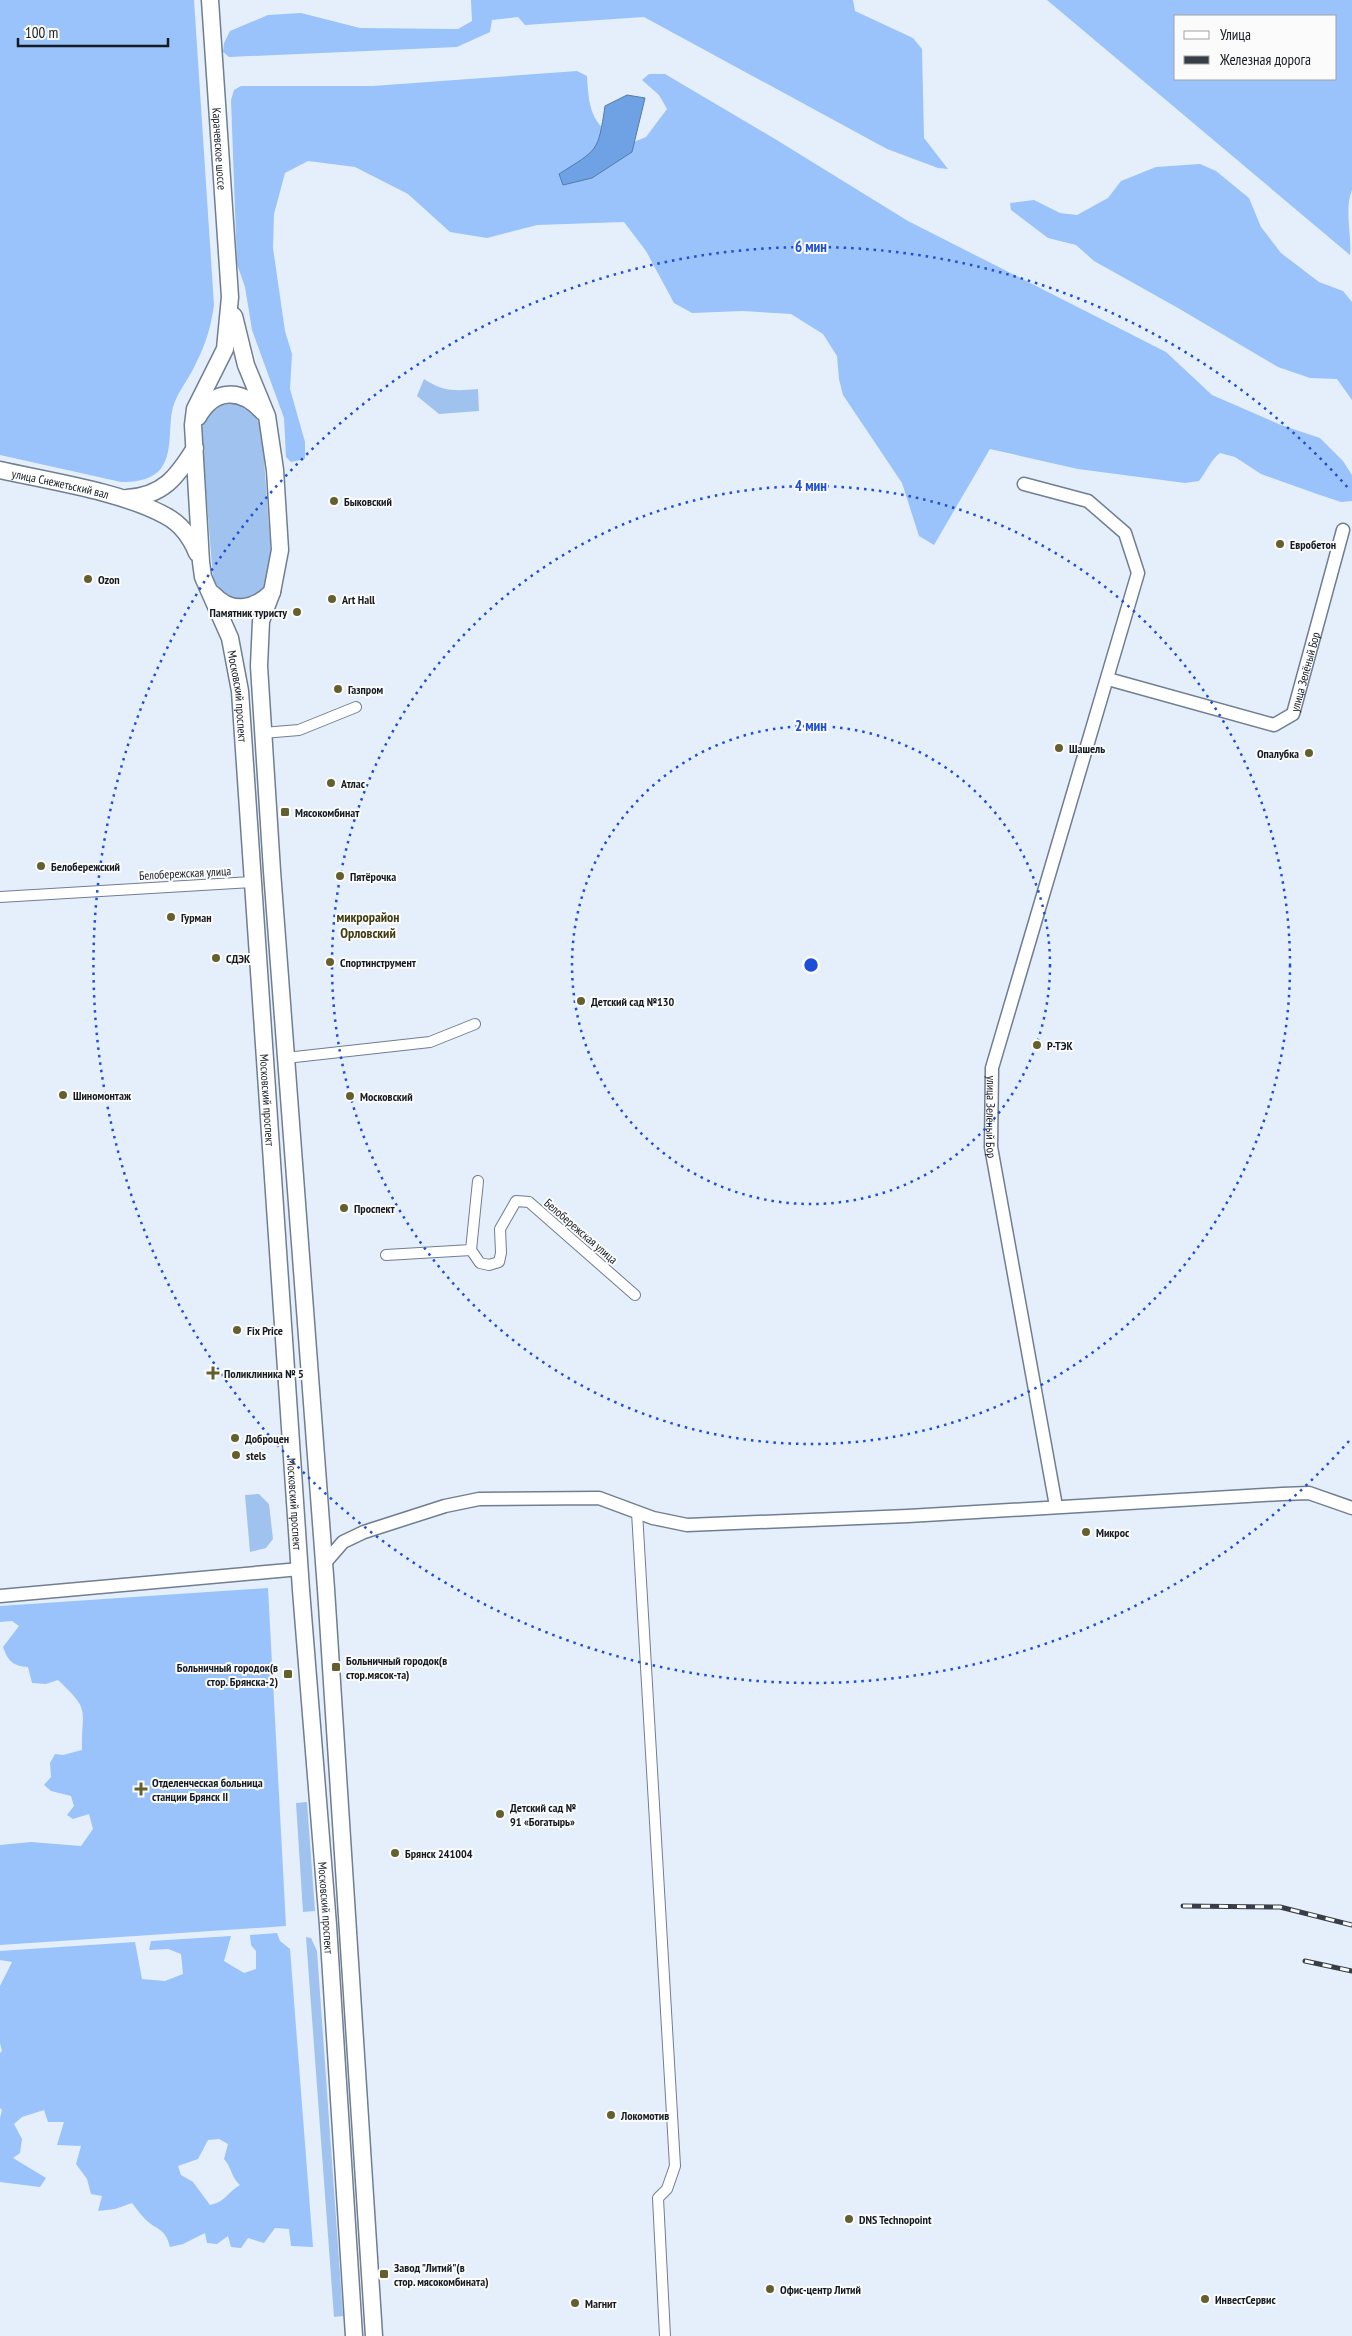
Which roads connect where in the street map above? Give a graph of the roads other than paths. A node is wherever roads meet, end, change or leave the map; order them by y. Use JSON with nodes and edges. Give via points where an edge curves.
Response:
{"nodes":[{"id":1,"x":210,"y":0,"type":"edge"},
{"id":2,"x":230,"y":296,"type":"junction"},
{"id":3,"x":267,"y":416,"type":"junction"},
{"id":4,"x":193,"y":425,"type":"junction"},
{"id":5,"x":195,"y":448,"type":"junction"},
{"id":6,"x":0,"y":470,"type":"edge"},
{"id":7,"x":1024,"y":484,"type":"dead end"},
{"id":8,"x":122,"y":498,"type":"junction"},
{"id":9,"x":1343,"y":530,"type":"dead end"},
{"id":10,"x":201,"y":562,"type":"junction"},
{"id":11,"x":208,"y":588,"type":"junction"},
{"id":12,"x":272,"y":592,"type":"junction"},
{"id":13,"x":1108,"y":679,"type":"junction"},
{"id":14,"x":356,"y":707,"type":"dead end"},
{"id":15,"x":263,"y":733,"type":"junction"},
{"id":16,"x":252,"y":882,"type":"junction"},
{"id":17,"x":0,"y":897,"type":"edge"},
{"id":18,"x":475,"y":1024,"type":"dead end"},
{"id":19,"x":286,"y":1058,"type":"junction"},
{"id":20,"x":478,"y":1182,"type":"dead end"},
{"id":21,"x":471,"y":1250,"type":"junction"},
{"id":22,"x":386,"y":1255,"type":"dead end"},
{"id":23,"x":635,"y":1295,"type":"dead end"},
{"id":24,"x":1056,"y":1506,"type":"junction"},
{"id":25,"x":1352,"y":1508,"type":"edge"},
{"id":26,"x":636,"y":1512,"type":"junction"},
{"id":27,"x":323,"y":1566,"type":"junction"},
{"id":28,"x":300,"y":1569,"type":"junction"},
{"id":29,"x":0,"y":1596,"type":"edge"},
{"id":30,"x":354,"y":2336,"type":"edge"},
{"id":31,"x":374,"y":2336,"type":"edge"},
{"id":32,"x":664,"y":2336,"type":"edge"}],
"edges":[{"from":1,"to":2,"type":"main road","name":"Карачевское шоссе"},
{"from":2,"to":3,"type":"main road","name":"Московский проспект","via":[[246,365]]},
{"from":2,"to":4,"type":"main road","name":"Московский проспект","via":[[225,349],[195,409]]},
{"from":3,"to":4,"type":"main road","via":[[250,399],[219,396],[208,403]]},
{"from":3,"to":12,"type":"main road","name":"Московский проспект","via":[[275,470],[280,550]]},
{"from":4,"to":5,"type":"main road","name":"Московский проспект"},
{"from":5,"to":8,"type":"main road","name":"улица Снежетьский вал","via":[[183,468],[164,487],[142,498]]},
{"from":5,"to":10,"type":"main road","name":"Московский проспект"},
{"from":6,"to":8,"type":"main road","name":"улица Снежетьский вал"},
{"from":7,"to":13,"type":"street","name":"улица Зелёный Бор","via":[[1088,501],[1125,533],[1138,573]]},
{"from":8,"to":10,"type":"main road","name":"улица Снежетьский вал","via":[[167,516],[176,523],[192,541]]},
{"from":9,"to":13,"type":"street","name":"улица Зелёный Бор","via":[[1293,714],[1274,726]]},
{"from":10,"to":11,"type":"main road","name":"Московский проспект"},
{"from":11,"to":12,"type":"main road","via":[[218,599],[236,608],[254,605]]},
{"from":11,"to":16,"type":"main road","name":"Московский проспект","via":[[230,638],[236,663]]},
{"from":12,"to":15,"type":"main road","name":"Московский проспект","via":[[261,621]]},
{"from":13,"to":24,"type":"street","name":"улица Зелёный Бор","via":[[992,1068],[992,1147]]},
{"from":14,"to":15,"type":"street","via":[[299,730]]},
{"from":15,"to":19,"type":"main road","name":"Московский проспект"},
{"from":16,"to":17,"type":"street","name":"Белобережская улица"},
{"from":16,"to":28,"type":"main road","name":"Московский проспект"},
{"from":18,"to":19,"type":"street","via":[[430,1042]]},
{"from":19,"to":27,"type":"main road","name":"Московский проспект"},
{"from":20,"to":21,"type":"street"},
{"from":21,"to":22,"type":"street"},
{"from":21,"to":23,"type":"street","name":"Белобережская улица","via":[[480,1263],[499,1262],[502,1253],[500,1229],[516,1201],[529,1202]]},
{"from":24,"to":25,"type":"street","via":[[1309,1493]]},
{"from":24,"to":26,"type":"street","via":[[687,1525],[665,1522]]},
{"from":26,"to":27,"type":"street","via":[[599,1498],[479,1499],[444,1506],[364,1532],[343,1542]]},
{"from":26,"to":32,"type":"street","via":[[675,2166],[667,2189],[658,2198]]},
{"from":27,"to":28,"type":"main road"},
{"from":27,"to":31,"type":"main road","name":"Московский проспект"},
{"from":28,"to":29,"type":"street"},
{"from":28,"to":30,"type":"main road","name":"Московский проспект","via":[[327,1916]]}]}
